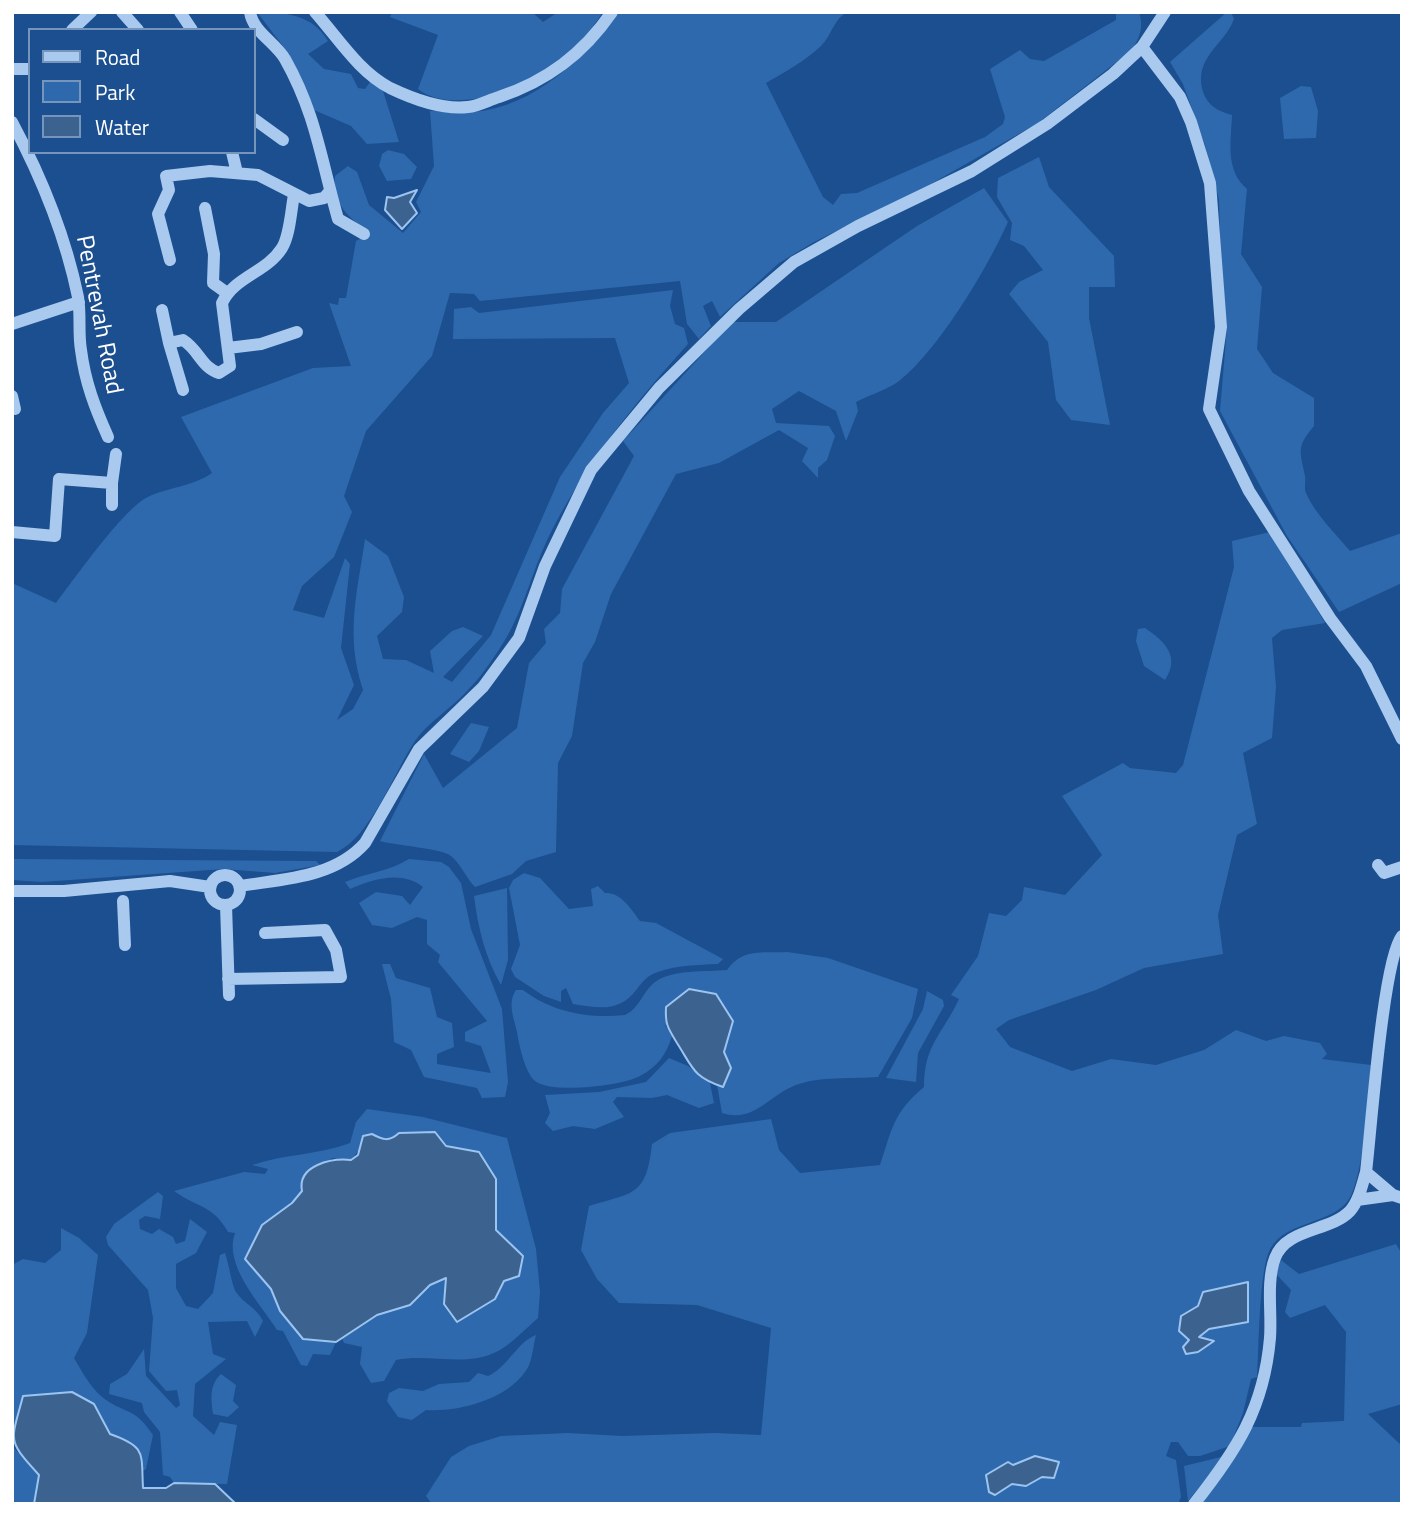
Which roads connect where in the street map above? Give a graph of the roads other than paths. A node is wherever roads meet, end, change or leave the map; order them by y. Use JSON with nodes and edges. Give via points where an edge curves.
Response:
{"nodes":[{"id":1,"x":91,"y":12,"type":"edge"},
{"id":2,"x":122,"y":12,"type":"edge"},
{"id":3,"x":180,"y":12,"type":"edge"},
{"id":4,"x":315,"y":12,"type":"edge"},
{"id":5,"x":612,"y":12,"type":"edge"},
{"id":6,"x":1159,"y":15,"type":"edge"},
{"id":7,"x":74,"y":28,"type":"edge"},
{"id":8,"x":136,"y":28,"type":"edge"},
{"id":9,"x":191,"y":28,"type":"edge"},
{"id":10,"x":258,"y":35,"type":"edge"},
{"id":11,"x":1142,"y":47,"type":"junction"},
{"id":12,"x":256,"y":120,"type":"edge"},
{"id":13,"x":12,"y":122,"type":"edge"},
{"id":14,"x":283,"y":140,"type":"dead end"},
{"id":15,"x":232,"y":154,"type":"edge"},
{"id":16,"x":237,"y":173,"type":"junction"},
{"id":17,"x":330,"y":191,"type":"junction"},
{"id":18,"x":294,"y":195,"type":"junction"},
{"id":19,"x":205,"y":208,"type":"dead end"},
{"id":20,"x":364,"y":234,"type":"dead end"},
{"id":21,"x":170,"y":260,"type":"dead end"},
{"id":22,"x":227,"y":293,"type":"junction"},
{"id":23,"x":79,"y":302,"type":"junction"},
{"id":24,"x":162,"y":310,"type":"dead end"},
{"id":25,"x":12,"y":324,"type":"edge"},
{"id":26,"x":297,"y":332,"type":"dead end"},
{"id":27,"x":169,"y":343,"type":"junction"},
{"id":28,"x":228,"y":348,"type":"junction"},
{"id":29,"x":183,"y":390,"type":"dead end"},
{"id":30,"x":12,"y":396,"type":"edge"},
{"id":31,"x":15,"y":409,"type":"dead end"},
{"id":32,"x":108,"y":437,"type":"dead end"},
{"id":33,"x":116,"y":454,"type":"dead end"},
{"id":34,"x":112,"y":483,"type":"junction"},
{"id":35,"x":112,"y":505,"type":"dead end"},
{"id":36,"x":12,"y":532,"type":"edge"},
{"id":37,"x":1402,"y":739,"type":"edge"},
{"id":38,"x":1378,"y":865,"type":"dead end"},
{"id":39,"x":1402,"y":867,"type":"edge"},
{"id":40,"x":240,"y":886,"type":"junction"},
{"id":41,"x":210,"y":887,"type":"junction"},
{"id":42,"x":12,"y":891,"type":"edge"},
{"id":43,"x":123,"y":901,"type":"dead end"},
{"id":44,"x":226,"y":905,"type":"junction"},
{"id":45,"x":265,"y":933,"type":"dead end"},
{"id":46,"x":1402,"y":936,"type":"edge"},
{"id":47,"x":125,"y":945,"type":"dead end"},
{"id":48,"x":228,"y":979,"type":"junction"},
{"id":49,"x":229,"y":995,"type":"dead end"},
{"id":50,"x":1366,"y":1172,"type":"junction"},
{"id":51,"x":1398,"y":1196,"type":"edge"},
{"id":52,"x":1357,"y":1200,"type":"junction"},
{"id":53,"x":1194,"y":1504,"type":"edge"}],
"edges":[{"from":1,"to":7,"type":"street"},
{"from":2,"to":8,"type":"street"},
{"from":3,"to":9,"type":"street"},
{"from":4,"to":5,"type":"street","via":[[363,69],[389,87],[439,106],[468,107],[530,86],[555,72],[599,32]]},
{"from":6,"to":11,"type":"street"},
{"from":10,"to":17,"type":"street","via":[[283,55],[307,102]]},
{"from":11,"to":37,"type":"street","via":[[1180,97],[1210,183],[1221,327],[1209,409],[1249,491],[1366,666]]},
{"from":11,"to":40,"type":"street","via":[[1078,102],[1017,144],[794,262],[739,309],[659,388],[591,470],[545,566],[519,638],[483,687],[419,749],[365,844],[333,868]]},
{"from":12,"to":14,"type":"street"},
{"from":13,"to":23,"type":"street","name":"Pentrevah Road","via":[[51,200]]},
{"from":15,"to":16,"type":"street"},
{"from":16,"to":18,"type":"street","via":[[258,175]]},
{"from":16,"to":21,"type":"street","via":[[166,176],[169,190],[158,214]]},
{"from":17,"to":18,"type":"street","via":[[324,198],[309,201]]},
{"from":17,"to":20,"type":"street","via":[[338,219]]},
{"from":18,"to":22,"type":"street","via":[[283,247],[264,268]]},
{"from":19,"to":22,"type":"street","via":[[214,254],[213,283]]},
{"from":22,"to":28,"type":"street","via":[[222,303]]},
{"from":23,"to":25,"type":"street"},
{"from":23,"to":32,"type":"street","name":"Pentrevah Road","via":[[87,388]]},
{"from":24,"to":27,"type":"street"},
{"from":26,"to":28,"type":"street","via":[[261,344]]},
{"from":27,"to":28,"type":"street","via":[[183,340],[193,346],[207,369],[219,373],[230,366]]},
{"from":27,"to":29,"type":"street"},
{"from":30,"to":31,"type":"street"},
{"from":33,"to":34,"type":"street"},
{"from":34,"to":35,"type":"street"},
{"from":34,"to":36,"type":"street","via":[[59,479],[55,536]]},
{"from":38,"to":39,"type":"street","via":[[1384,873]]},
{"from":40,"to":41,"type":"street","via":[[227,875],[218,877]]},
{"from":40,"to":44,"type":"street","via":[[237,899]]},
{"from":41,"to":42,"type":"street","via":[[170,881]]},
{"from":41,"to":44,"type":"street","via":[[214,900]]},
{"from":43,"to":47,"type":"street"},
{"from":44,"to":48,"type":"street"},
{"from":45,"to":48,"type":"street","via":[[325,930],[336,950],[341,977]]},
{"from":46,"to":50,"type":"street","via":[[1394,946],[1387,979]]},
{"from":48,"to":49,"type":"street"},
{"from":50,"to":51,"type":"street"},
{"from":50,"to":52,"type":"street"},
{"from":51,"to":52,"type":"street"},
{"from":52,"to":53,"type":"street","via":[[1339,1219],[1279,1249],[1272,1271],[1262,1390],[1235,1449]]}]}
